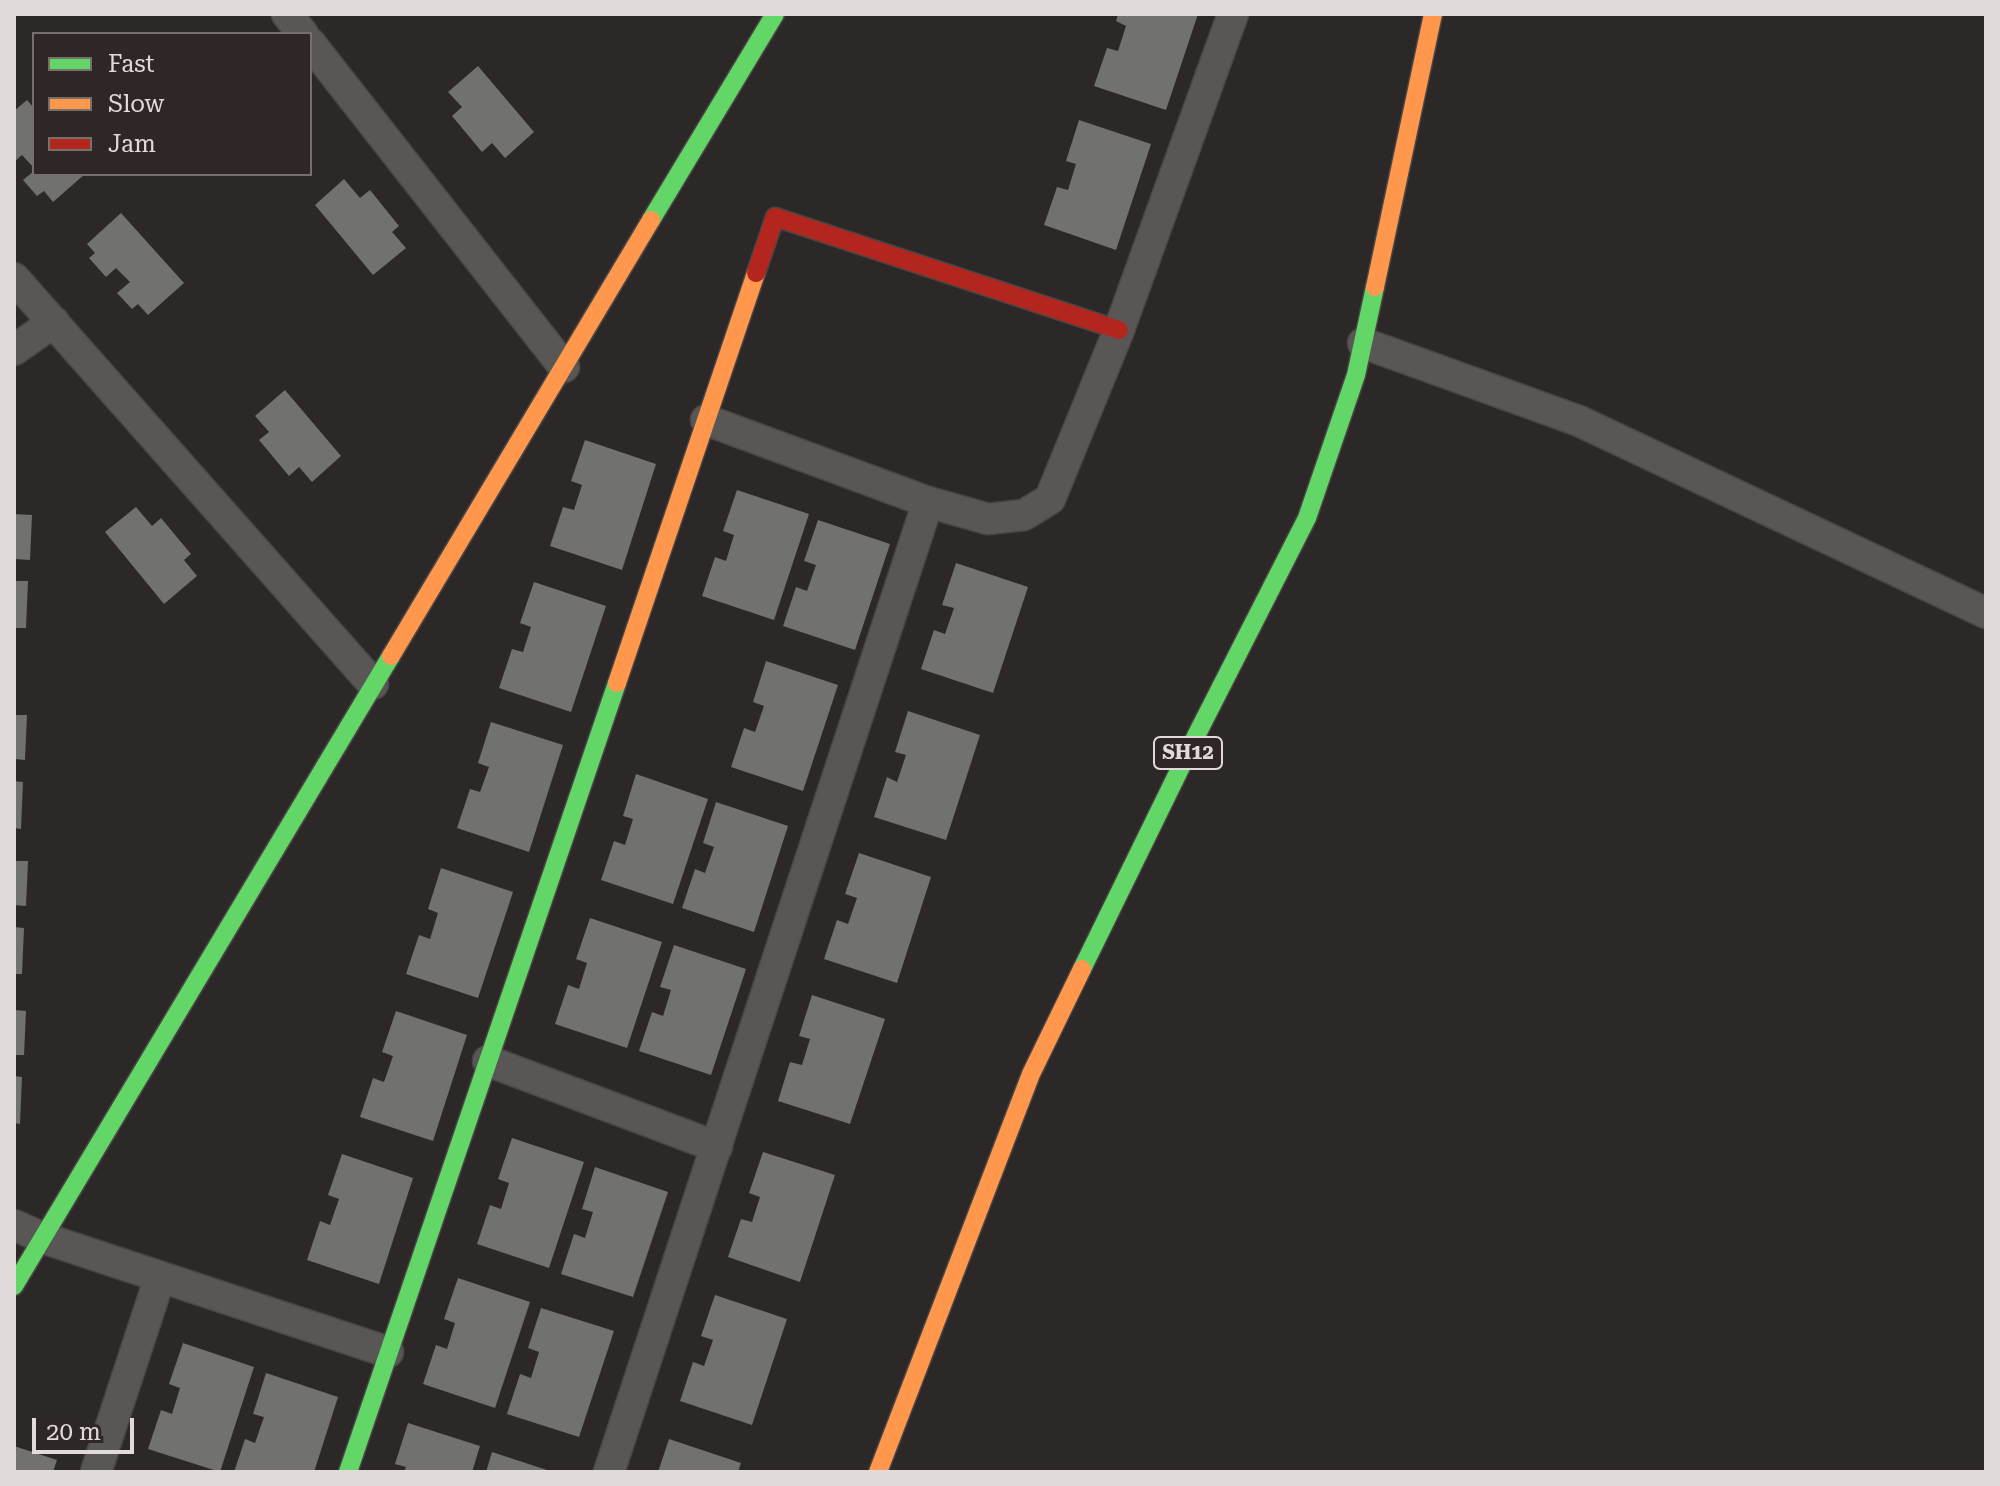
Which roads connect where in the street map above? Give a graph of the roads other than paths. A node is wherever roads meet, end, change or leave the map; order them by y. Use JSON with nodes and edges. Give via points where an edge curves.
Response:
{"nodes":[{"id":1,"x":287,"y":14,"type":"edge"},
{"id":2,"x":775,"y":14,"type":"edge"},
{"id":3,"x":1233,"y":14,"type":"edge"},
{"id":4,"x":1433,"y":14,"type":"edge"},
{"id":5,"x":301,"y":32,"type":"edge"},
{"id":6,"x":312,"y":46,"type":"edge"},
{"id":7,"x":14,"y":278,"type":"edge"},
{"id":8,"x":54,"y":322,"type":"junction"},
{"id":9,"x":1119,"y":330,"type":"junction"},
{"id":10,"x":1363,"y":343,"type":"junction"},
{"id":11,"x":14,"y":350,"type":"edge"},
{"id":12,"x":564,"y":367,"type":"junction"},
{"id":13,"x":706,"y":420,"type":"junction"},
{"id":14,"x":928,"y":502,"type":"junction"},
{"id":15,"x":1986,"y":613,"type":"edge"},
{"id":16,"x":373,"y":684,"type":"junction"},
{"id":17,"x":488,"y":1061,"type":"junction"},
{"id":18,"x":717,"y":1147,"type":"junction"},
{"id":19,"x":14,"y":1225,"type":"edge"},
{"id":20,"x":43,"y":1238,"type":"junction"},
{"id":21,"x":160,"y":1277,"type":"junction"},
{"id":22,"x":14,"y":1286,"type":"edge"},
{"id":23,"x":388,"y":1352,"type":"junction"},
{"id":24,"x":96,"y":1472,"type":"edge"},
{"id":25,"x":348,"y":1472,"type":"edge"},
{"id":26,"x":609,"y":1472,"type":"edge"},
{"id":27,"x":878,"y":1472,"type":"edge"}],
"edges":[{"from":1,"to":5,"type":"street"},
{"from":2,"to":12,"type":"street"},
{"from":3,"to":9,"type":"street"},
{"from":4,"to":10,"type":"street","number":"SH12"},
{"from":6,"to":12,"type":"street"},
{"from":7,"to":8,"type":"street"},
{"from":8,"to":11,"type":"street"},
{"from":8,"to":16,"type":"street"},
{"from":9,"to":13,"type":"street","via":[[775,217]]},
{"from":9,"to":14,"type":"street","via":[[1050,499],[1024,515],[988,519]]},
{"from":10,"to":15,"type":"street","via":[[1579,421]]},
{"from":10,"to":27,"type":"street","number":"SH12","via":[[1307,518],[1031,1074]]},
{"from":12,"to":16,"type":"street"},
{"from":13,"to":14,"type":"street"},
{"from":13,"to":17,"type":"street"},
{"from":14,"to":18,"type":"street"},
{"from":16,"to":20,"type":"street"},
{"from":17,"to":18,"type":"street"},
{"from":17,"to":23,"type":"street"},
{"from":18,"to":26,"type":"street"},
{"from":19,"to":20,"type":"street"},
{"from":20,"to":21,"type":"street"},
{"from":20,"to":22,"type":"street"},
{"from":21,"to":23,"type":"street"},
{"from":21,"to":24,"type":"street"},
{"from":23,"to":25,"type":"street"}]}
